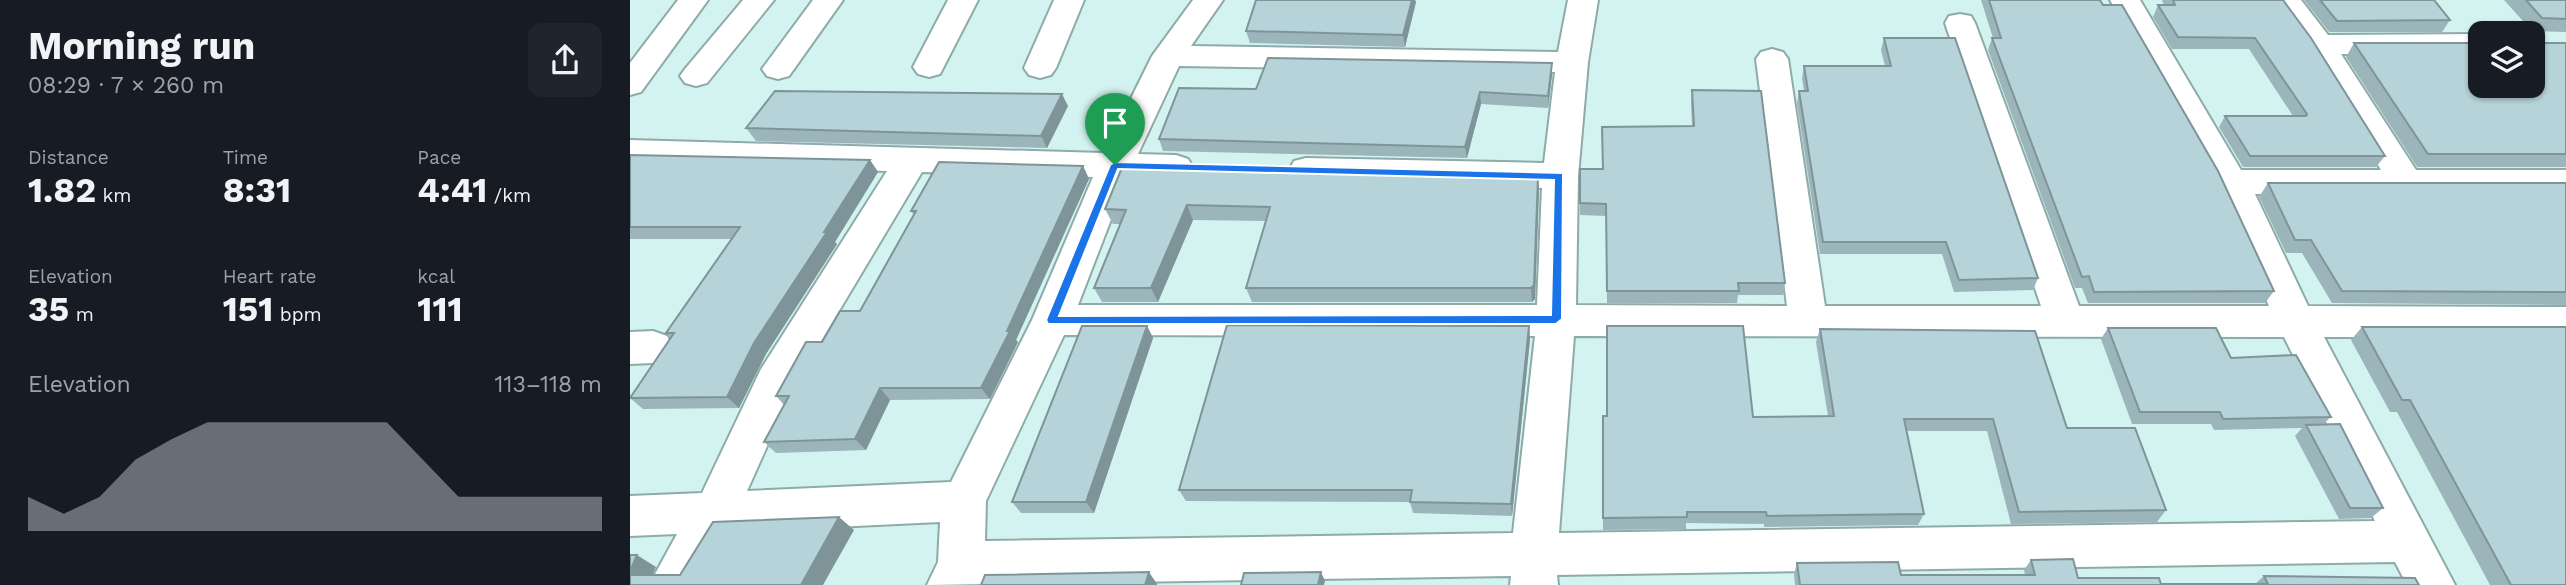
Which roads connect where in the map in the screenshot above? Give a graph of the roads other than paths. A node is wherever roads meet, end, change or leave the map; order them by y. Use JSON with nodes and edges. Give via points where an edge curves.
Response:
{"nodes":[{"id":1,"x":693,"y":0,"type":"edge"},
{"id":2,"x":759,"y":0,"type":"edge"},
{"id":3,"x":828,"y":0,"type":"edge"},
{"id":4,"x":963,"y":0,"type":"edge"},
{"id":5,"x":1069,"y":0,"type":"edge"},
{"id":6,"x":1208,"y":0,"type":"edge"},
{"id":7,"x":1583,"y":0,"type":"edge"},
{"id":8,"x":2125,"y":0,"type":"edge"},
{"id":9,"x":2286,"y":0,"type":"edge"},
{"id":10,"x":1960,"y":23,"type":"dead end"},
{"id":11,"x":2468,"y":44,"type":"edge"},
{"id":12,"x":2319,"y":45,"type":"junction"},
{"id":13,"x":1168,"y":56,"type":"junction"},
{"id":14,"x":1772,"y":60,"type":"dead end"},
{"id":15,"x":1572,"y":62,"type":"junction"},
{"id":16,"x":929,"y":67,"type":"dead end"},
{"id":17,"x":1040,"y":68,"type":"dead end"},
{"id":18,"x":778,"y":69,"type":"dead end"},
{"id":19,"x":695,"y":76,"type":"dead end"},
{"id":20,"x":630,"y":85,"type":"edge"},
{"id":21,"x":630,"y":152,"type":"edge"},
{"id":22,"x":912,"y":161,"type":"junction"},
{"id":23,"x":1115,"y":165,"type":"junction"},
{"id":24,"x":1212,"y":168,"type":"edge"},
{"id":25,"x":1268,"y":169,"type":"edge"},
{"id":26,"x":1560,"y":176,"type":"junction"},
{"id":27,"x":2231,"y":182,"type":"junction"},
{"id":28,"x":2566,"y":182,"type":"edge"},
{"id":29,"x":2407,"y":183,"type":"junction"},
{"id":30,"x":1556,"y":319,"type":"junction"},
{"id":31,"x":1052,"y":320,"type":"junction"},
{"id":32,"x":1808,"y":320,"type":"junction"},
{"id":33,"x":2295,"y":320,"type":"junction"},
{"id":34,"x":2566,"y":322,"type":"edge"},
{"id":35,"x":2066,"y":323,"type":"junction"},
{"id":36,"x":964,"y":501,"type":"junction"},
{"id":37,"x":715,"y":513,"type":"junction"},
{"id":38,"x":630,"y":516,"type":"edge"},
{"id":39,"x":2407,"y":541,"type":"junction"},
{"id":40,"x":1534,"y":571,"type":"edge"},
{"id":41,"x":956,"y":574,"type":"edge"},
{"id":42,"x":673,"y":585,"type":"edge"},
{"id":43,"x":2431,"y":585,"type":"edge"}],
"edges":[{"from":1,"to":20,"type":"street"},
{"from":2,"to":19,"type":"street"},
{"from":3,"to":18,"type":"street"},
{"from":4,"to":16,"type":"street"},
{"from":5,"to":17,"type":"street"},
{"from":6,"to":13,"type":"street"},
{"from":7,"to":15,"type":"street"},
{"from":8,"to":27,"type":"street"},
{"from":9,"to":12,"type":"street"},
{"from":10,"to":35,"type":"street"},
{"from":11,"to":12,"type":"street"},
{"from":12,"to":29,"type":"street"},
{"from":13,"to":15,"type":"street"},
{"from":13,"to":23,"type":"street"},
{"from":14,"to":32,"type":"street"},
{"from":15,"to":26,"type":"street"},
{"from":21,"to":22,"type":"street"},
{"from":22,"to":23,"type":"street"},
{"from":22,"to":37,"type":"street","via":[[775,381]]},
{"from":23,"to":24,"type":"street"},
{"from":23,"to":31,"type":"street"},
{"from":25,"to":26,"type":"street"},
{"from":26,"to":30,"type":"street"},
{"from":27,"to":29,"type":"street"},
{"from":27,"to":33,"type":"street"},
{"from":28,"to":29,"type":"street"},
{"from":30,"to":31,"type":"street"},
{"from":30,"to":32,"type":"street"},
{"from":30,"to":40,"type":"street"},
{"from":31,"to":36,"type":"street"},
{"from":32,"to":35,"type":"street"},
{"from":33,"to":34,"type":"street"},
{"from":33,"to":35,"type":"street"},
{"from":33,"to":39,"type":"street"},
{"from":36,"to":37,"type":"street"},
{"from":36,"to":41,"type":"street"},
{"from":37,"to":38,"type":"street"},
{"from":37,"to":42,"type":"street"},
{"from":39,"to":40,"type":"street"},
{"from":39,"to":43,"type":"street"},
{"from":40,"to":41,"type":"street"}]}
